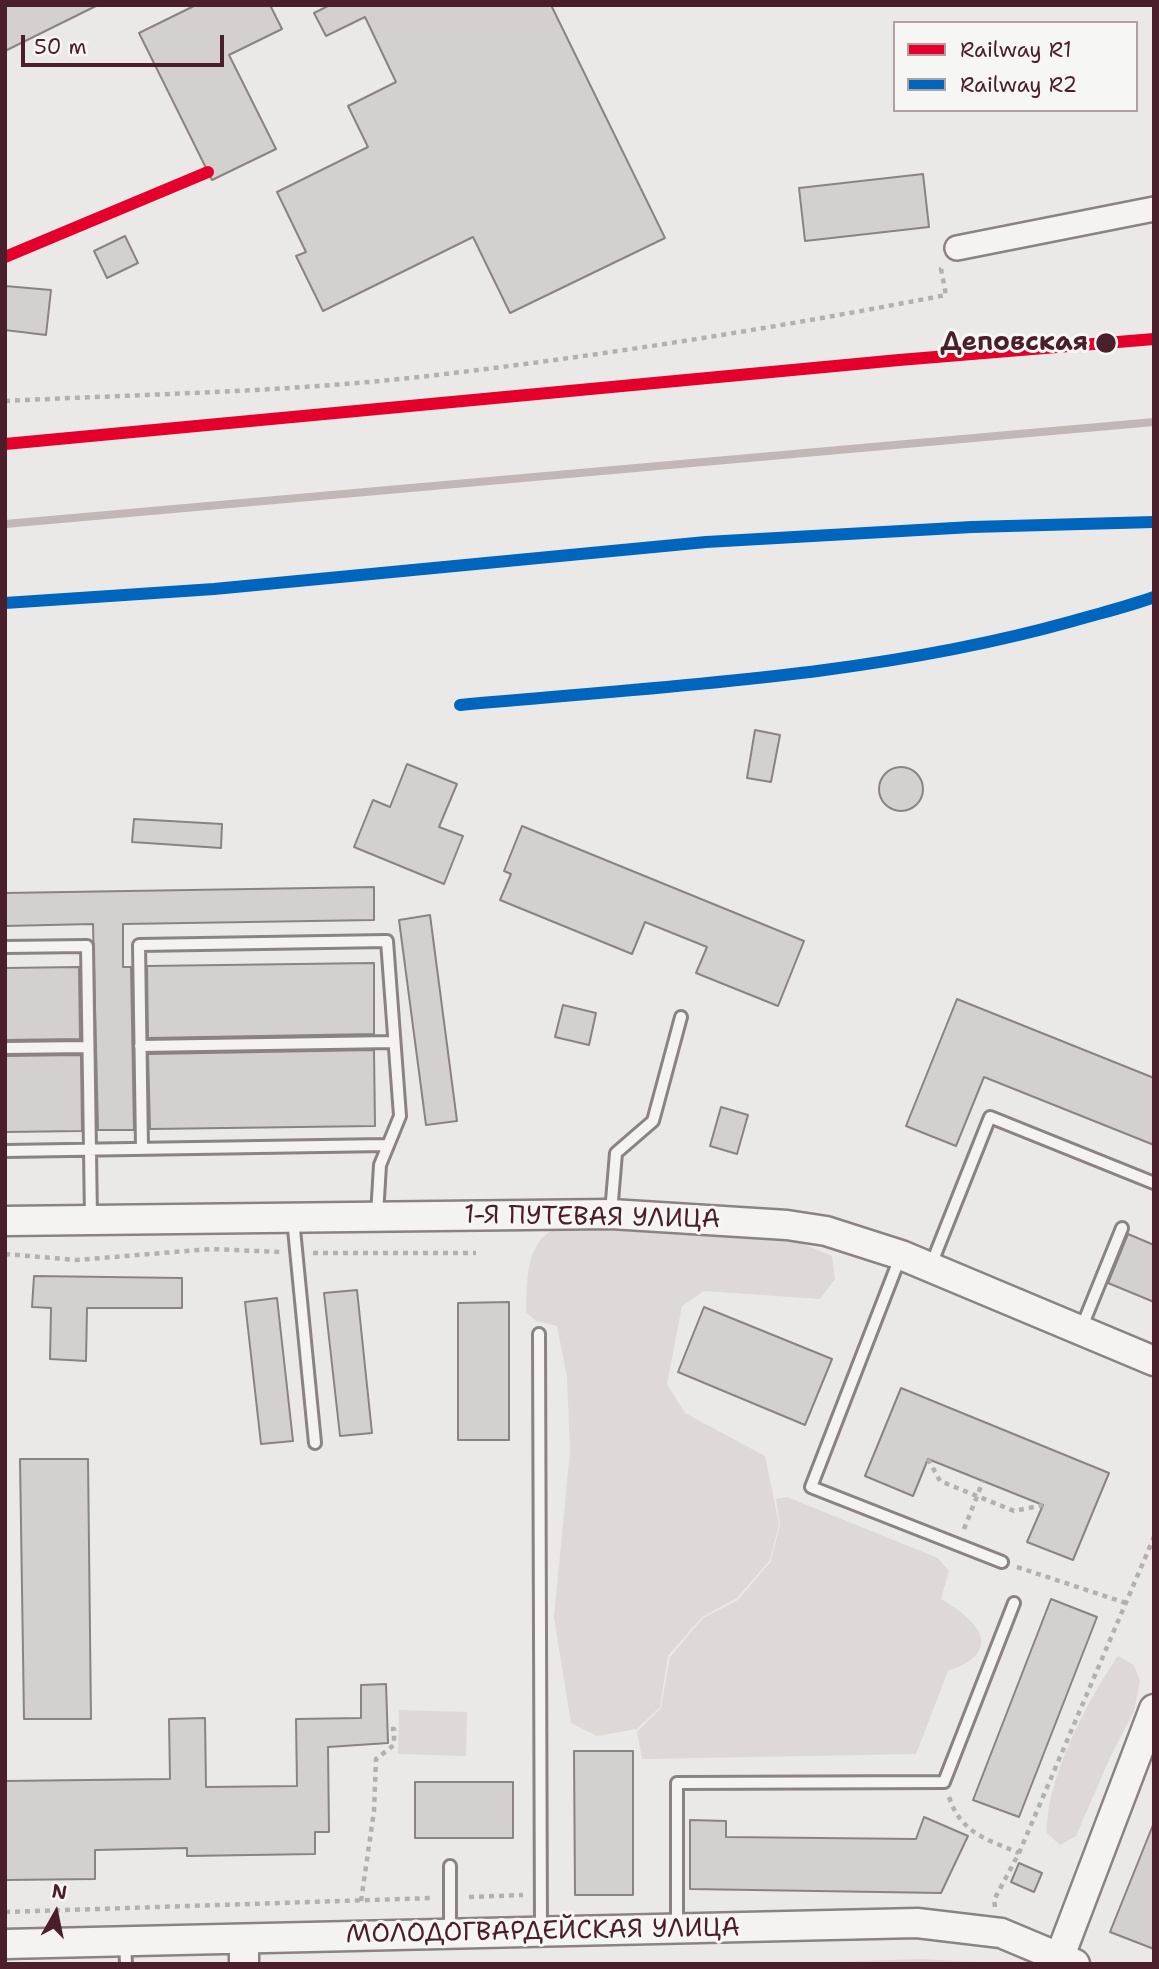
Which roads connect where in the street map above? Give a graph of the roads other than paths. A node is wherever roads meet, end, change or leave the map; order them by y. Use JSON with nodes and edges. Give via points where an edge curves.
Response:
{"nodes":[{"id":1,"x":1154,"y":209,"type":"edge"},
{"id":2,"x":956,"y":257,"type":"road end"},
{"id":3,"x":5,"y":947,"type":"edge"},
{"id":4,"x":681,"y":1017,"type":"dead end"},
{"id":5,"x":393,"y":1041,"type":"junction"},
{"id":6,"x":140,"y":1045,"type":"junction"},
{"id":7,"x":88,"y":1047,"type":"junction"},
{"id":8,"x":5,"y":1048,"type":"edge"},
{"id":9,"x":386,"y":1144,"type":"junction"},
{"id":10,"x":90,"y":1149,"type":"junction"},
{"id":11,"x":142,"y":1149,"type":"junction"},
{"id":12,"x":5,"y":1151,"type":"edge"},
{"id":13,"x":1154,"y":1183,"type":"edge"},
{"id":14,"x":611,"y":1214,"type":"junction"},
{"id":15,"x":377,"y":1215,"type":"junction"},
{"id":16,"x":292,"y":1218,"type":"junction"},
{"id":17,"x":91,"y":1219,"type":"junction"},
{"id":18,"x":5,"y":1221,"type":"edge"},
{"id":19,"x":1122,"y":1228,"type":"dead end"},
{"id":20,"x":901,"y":1255,"type":"junction"},
{"id":21,"x":930,"y":1267,"type":"junction"},
{"id":22,"x":1080,"y":1331,"type":"junction"},
{"id":23,"x":539,"y":1334,"type":"dead end"},
{"id":24,"x":1154,"y":1361,"type":"edge"},
{"id":25,"x":315,"y":1443,"type":"dead end"},
{"id":26,"x":1002,"y":1562,"type":"road end"},
{"id":27,"x":1014,"y":1603,"type":"dead end"},
{"id":28,"x":1153,"y":1715,"type":"edge"},
{"id":29,"x":450,"y":1866,"type":"dead end"},
{"id":30,"x":677,"y":1929,"type":"junction"},
{"id":31,"x":541,"y":1932,"type":"junction"},
{"id":32,"x":450,"y":1934,"type":"junction"},
{"id":33,"x":5,"y":1944,"type":"edge"},
{"id":34,"x":244,"y":1951,"type":"edge"},
{"id":35,"x":126,"y":1953,"type":"edge"},
{"id":36,"x":1063,"y":1961,"type":"edge"}],
"edges":[{"from":1,"to":2,"type":"street"},
{"from":3,"to":7,"type":"lane","via":[[86,946]]},
{"from":4,"to":14,"type":"lane","via":[[653,1121],[616,1153]]},
{"from":5,"to":6,"type":"lane"},
{"from":5,"to":6,"type":"lane","via":[[387,941],[139,945]]},
{"from":5,"to":9,"type":"lane","via":[[400,1116]]},
{"from":6,"to":11,"type":"lane"},
{"from":7,"to":8,"type":"lane"},
{"from":7,"to":10,"type":"lane"},
{"from":9,"to":11,"type":"lane"},
{"from":9,"to":15,"type":"lane","via":[[376,1184]]},
{"from":10,"to":11,"type":"lane"},
{"from":10,"to":12,"type":"lane"},
{"from":10,"to":17,"type":"lane"},
{"from":13,"to":21,"type":"lane","via":[[990,1117]]},
{"from":14,"to":15,"type":"street","name":"1-Я ПУТЕВАЯ УЛИЦА"},
{"from":14,"to":20,"type":"street","name":"1-Я ПУТЕВАЯ УЛИЦА","via":[[787,1224]]},
{"from":15,"to":16,"type":"street","name":"1-Я ПУТЕВАЯ УЛИЦА"},
{"from":16,"to":17,"type":"street","name":"1-Я ПУТЕВАЯ УЛИЦА"},
{"from":16,"to":25,"type":"lane"},
{"from":17,"to":18,"type":"street","name":"1-Я ПУТЕВАЯ УЛИЦА"},
{"from":19,"to":22,"type":"lane"},
{"from":20,"to":21,"type":"street","name":"1-Я ПУТЕВАЯ УЛИЦА"},
{"from":20,"to":26,"type":"lane","via":[[811,1487]]},
{"from":21,"to":22,"type":"street","name":"1-Я ПУТЕВАЯ УЛИЦА"},
{"from":22,"to":24,"type":"street","name":"1-Я ПУТЕВАЯ УЛИЦА"},
{"from":23,"to":31,"type":"lane"},
{"from":27,"to":30,"type":"lane","via":[[944,1782],[677,1783]]},
{"from":28,"to":36,"type":"street"},
{"from":29,"to":32,"type":"lane"},
{"from":30,"to":31,"type":"street","name":"МОЛОДОГВАРДЕЙСКАЯ УЛИЦА"},
{"from":30,"to":36,"type":"street","name":"МОЛОДОГВАРДЕЙСКАЯ УЛИЦА","via":[[917,1923],[1000,1933]]},
{"from":31,"to":32,"type":"street","name":"МОЛОДОГВАРДЕЙСКАЯ УЛИЦА"},
{"from":32,"to":34,"type":"street","name":"МОЛОДОГВАРДЕЙСКАЯ УЛИЦА"},
{"from":33,"to":35,"type":"street","name":"МОЛОДОГВАРДЕЙСКАЯ УЛИЦА"},
{"from":34,"to":35,"type":"street","name":"МОЛОДОГВАРДЕЙСКАЯ УЛИЦА"}]}
